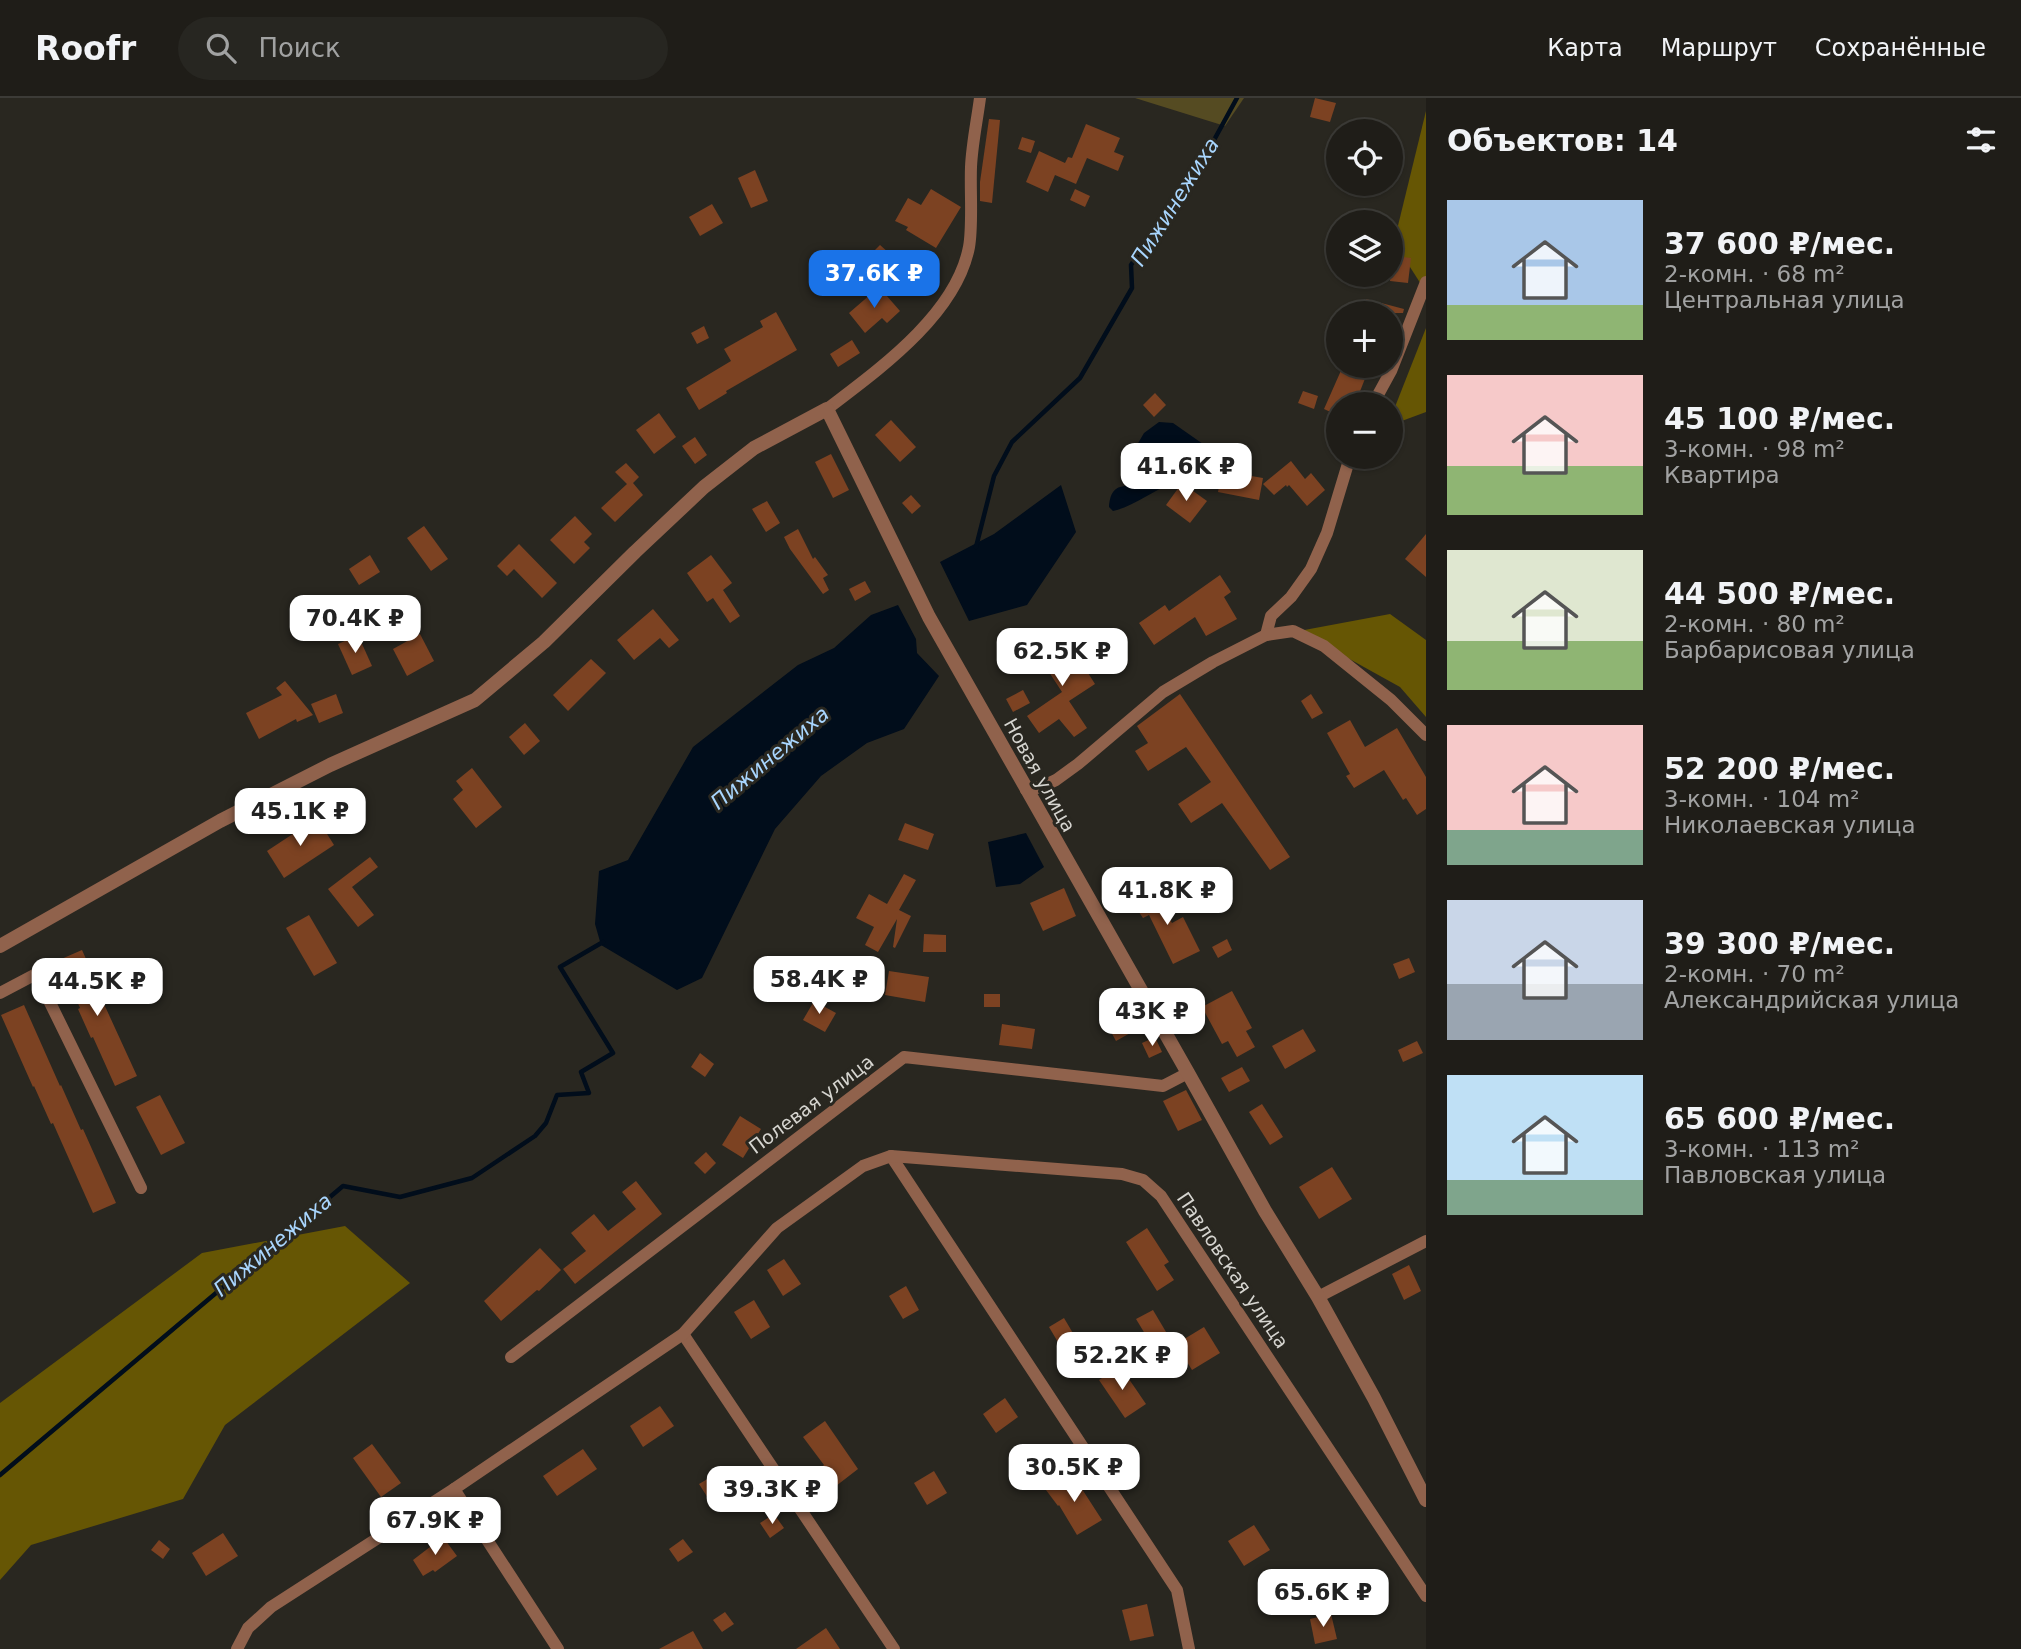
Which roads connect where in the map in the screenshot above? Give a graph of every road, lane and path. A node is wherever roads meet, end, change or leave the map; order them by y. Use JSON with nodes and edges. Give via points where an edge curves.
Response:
{"nodes":[{"id":1,"x":980,"y":98,"type":"edge"},
{"id":2,"x":1426,"y":282,"type":"edge"},
{"id":3,"x":1380,"y":392,"type":"edge"},
{"id":4,"x":827,"y":409,"type":"junction"},
{"id":5,"x":1346,"y":469,"type":"edge"},
{"id":6,"x":1266,"y":635,"type":"junction"},
{"id":7,"x":1426,"y":735,"type":"edge"},
{"id":8,"x":1026,"y":790,"type":"junction"},
{"id":9,"x":0,"y":946,"type":"edge"},
{"id":10,"x":0,"y":993,"type":"edge"},
{"id":11,"x":1188,"y":1073,"type":"junction"},
{"id":12,"x":891,"y":1156,"type":"junction"},
{"id":13,"x":141,"y":1188,"type":"dead end"},
{"id":14,"x":1426,"y":1241,"type":"edge"},
{"id":15,"x":1318,"y":1297,"type":"junction"},
{"id":16,"x":684,"y":1334,"type":"junction"},
{"id":17,"x":510,"y":1357,"type":"dead end"},
{"id":18,"x":454,"y":1489,"type":"junction"},
{"id":19,"x":1426,"y":1500,"type":"edge"},
{"id":20,"x":1426,"y":1596,"type":"edge"},
{"id":21,"x":237,"y":1649,"type":"edge"},
{"id":22,"x":558,"y":1649,"type":"edge"},
{"id":23,"x":894,"y":1649,"type":"edge"},
{"id":24,"x":1189,"y":1649,"type":"edge"}],
"edges":[{"from":1,"to":4,"type":"street","via":[[971,164],[969,247],[959,277],[937,312],[890,360]]},
{"from":2,"to":3,"type":"street"},
{"from":4,"to":8,"type":"street","name":"Новая улица","via":[[929,618]]},
{"from":4,"to":9,"type":"street","via":[[754,448],[704,487],[544,642],[475,701],[330,765],[220,821]]},
{"from":5,"to":6,"type":"street","via":[[1311,569],[1292,597],[1271,616]]},
{"from":6,"to":7,"type":"street","via":[[1293,631],[1324,646]]},
{"from":6,"to":8,"type":"street","via":[[1163,692],[1056,780]]},
{"from":8,"to":11,"type":"street","name":"Новая улица"},
{"from":10,"to":13,"type":"street","via":[[36,974]]},
{"from":11,"to":15,"type":"street","name":"Новая улица"},
{"from":11,"to":17,"type":"street","name":"Полевая улица","via":[[1163,1086],[905,1057]]},
{"from":12,"to":16,"type":"street","via":[[863,1166],[777,1228]]},
{"from":12,"to":20,"type":"street","name":"Павловская улица","via":[[1122,1174],[1143,1180],[1161,1196]]},
{"from":12,"to":24,"type":"street","via":[[1177,1590]]},
{"from":14,"to":15,"type":"street"},
{"from":15,"to":19,"type":"street","name":"Новая улица"},
{"from":16,"to":18,"type":"street"},
{"from":16,"to":23,"type":"street"},
{"from":18,"to":21,"type":"street","via":[[271,1607],[248,1628]]},
{"from":18,"to":22,"type":"street"}]}
